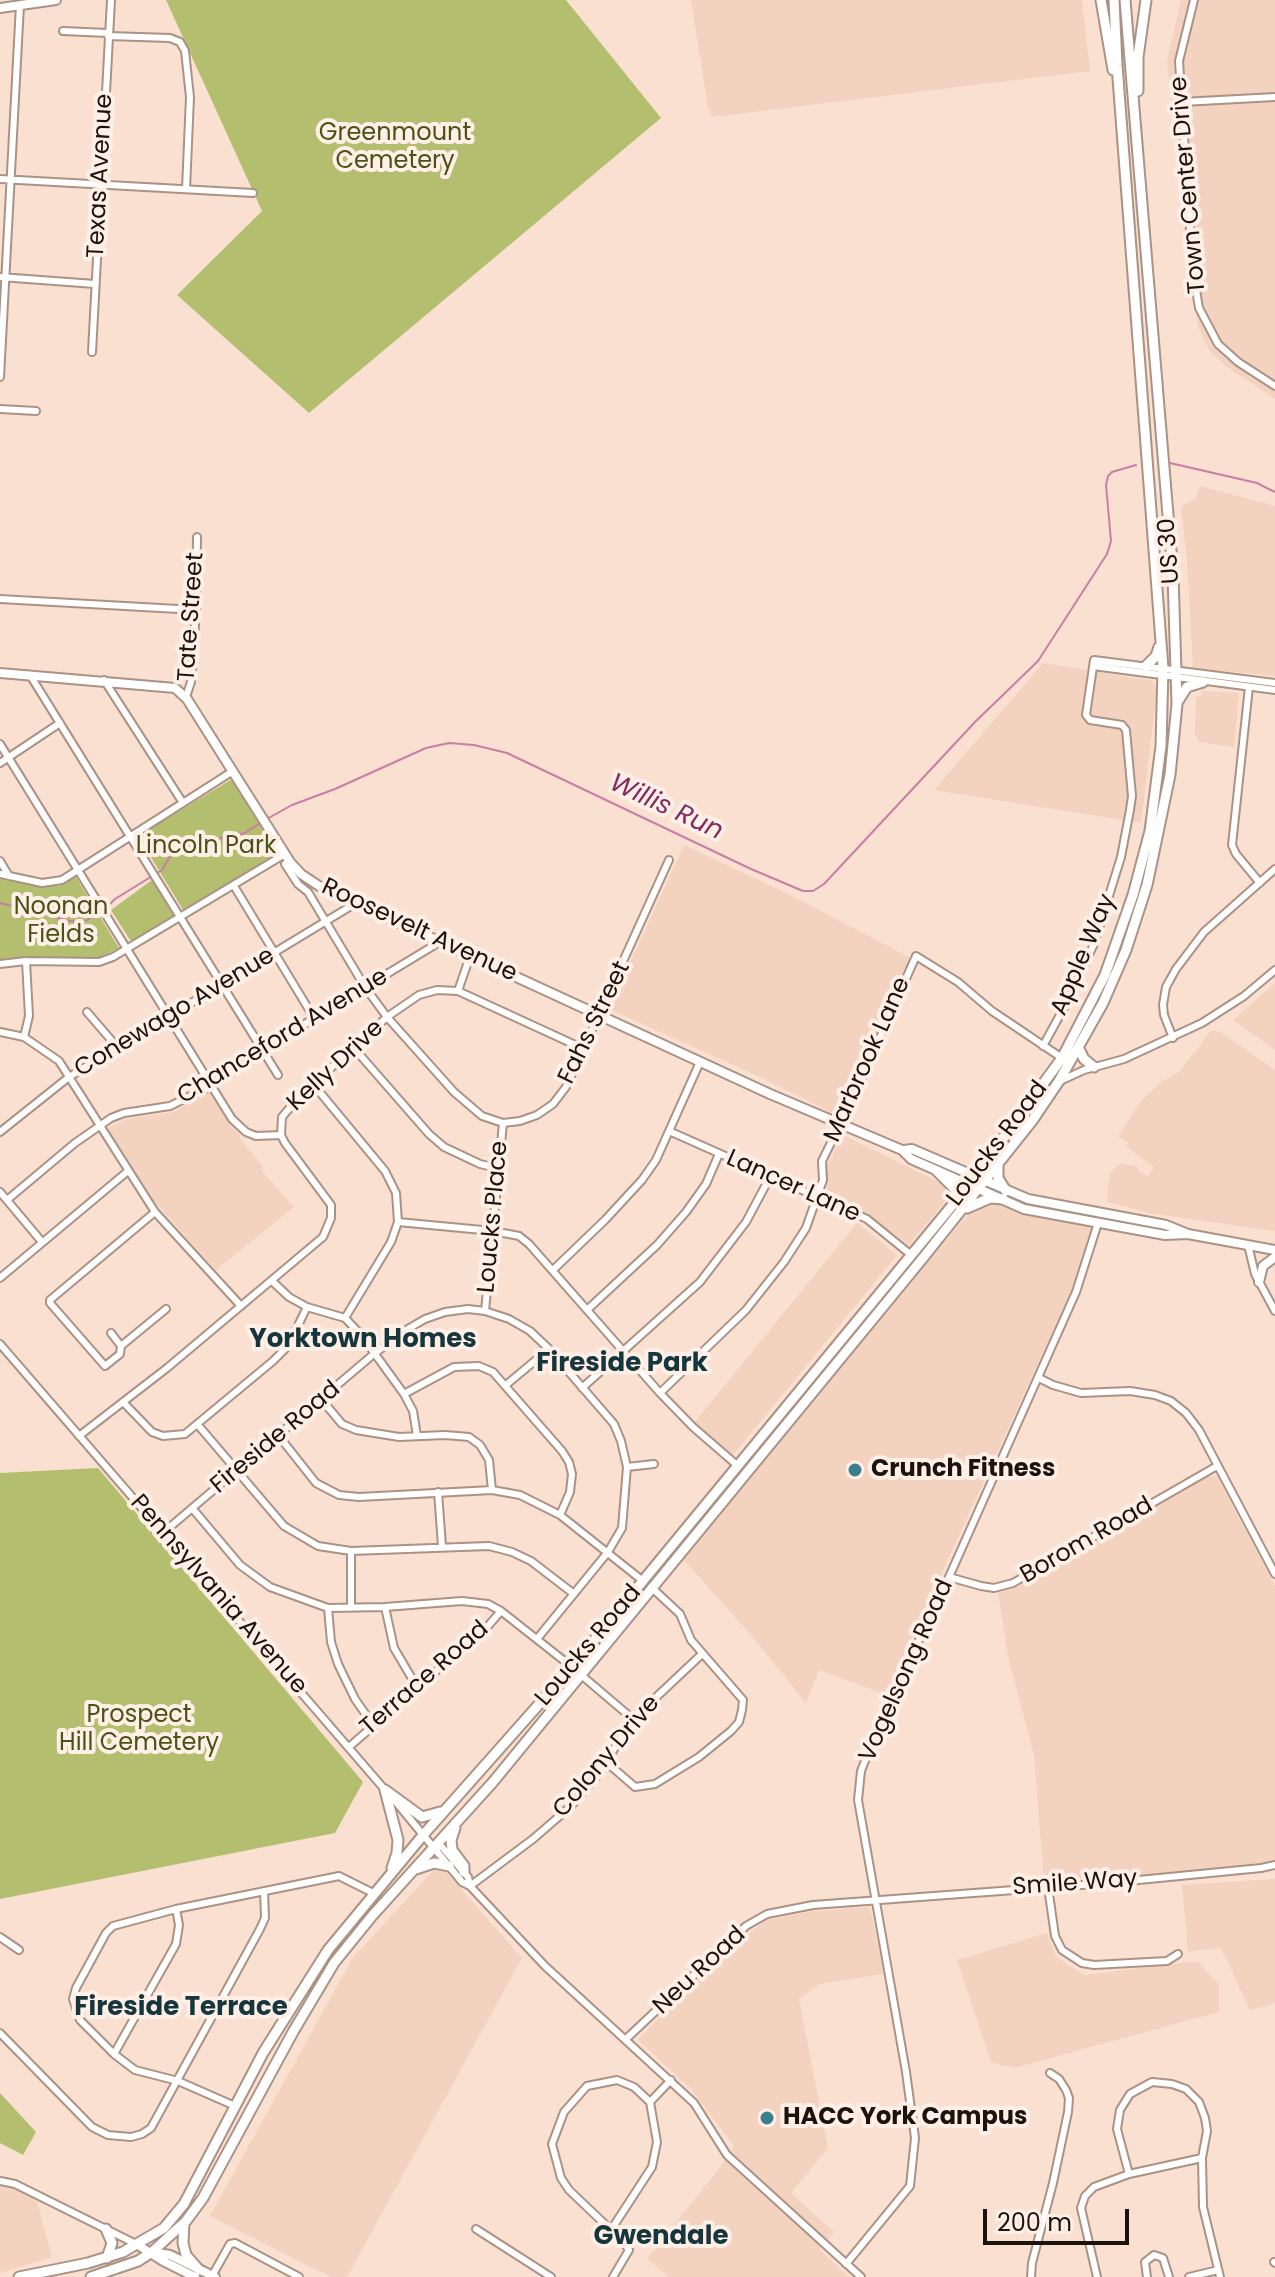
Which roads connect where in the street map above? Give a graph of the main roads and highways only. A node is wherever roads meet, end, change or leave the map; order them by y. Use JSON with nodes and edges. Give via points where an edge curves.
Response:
{"nodes":[{"id":1,"x":56,"y":0,"type":"edge"},
{"id":2,"x":1101,"y":0,"type":"edge"},
{"id":3,"x":1114,"y":0,"type":"edge"},
{"id":4,"x":1125,"y":0,"type":"edge"},
{"id":5,"x":1146,"y":0,"type":"edge"},
{"id":6,"x":0,"y":8,"type":"edge"},
{"id":7,"x":1121,"y":108,"type":"junction"},
{"id":8,"x":1140,"y":186,"type":"junction"},
{"id":9,"x":1160,"y":643,"type":"junction"},
{"id":10,"x":1146,"y":666,"type":"road end"},
{"id":11,"x":0,"y":673,"type":"edge"},
{"id":12,"x":1203,"y":682,"type":"road end"},
{"id":13,"x":1177,"y":704,"type":"junction"},
{"id":14,"x":1079,"y":1049,"type":"junction"},
{"id":15,"x":1062,"y":1058,"type":"joint"},
{"id":16,"x":1094,"y":1067,"type":"road end"},
{"id":17,"x":1059,"y":1081,"type":"joint"},
{"id":18,"x":904,"y":1150,"type":"junction"},
{"id":19,"x":998,"y":1164,"type":"junction"},
{"id":20,"x":937,"y":1171,"type":"junction"},
{"id":21,"x":976,"y":1183,"type":"junction"},
{"id":22,"x":1004,"y":1195,"type":"junction"},
{"id":23,"x":955,"y":1201,"type":"junction"},
{"id":24,"x":960,"y":1211,"type":"junction"},
{"id":25,"x":1098,"y":1223,"type":"junction"},
{"id":26,"x":1157,"y":1224,"type":"junction"},
{"id":27,"x":1188,"y":1234,"type":"junction"},
{"id":28,"x":1275,"y":1250,"type":"edge"},
{"id":29,"x":1275,"y":1257,"type":"edge"},
{"id":30,"x":1259,"y":1282,"type":"road end"},
{"id":31,"x":647,"y":1584,"type":"junction"},
{"id":32,"x":576,"y":1671,"type":"junction"},
{"id":33,"x":459,"y":1796,"type":"junction"},
{"id":34,"x":457,"y":1823,"type":"junction"},
{"id":35,"x":449,"y":1866,"type":"road end"},
{"id":36,"x":413,"y":1870,"type":"junction"},
{"id":37,"x":464,"y":1872,"type":"road end"},
{"id":38,"x":391,"y":1873,"type":"junction"},
{"id":39,"x":184,"y":2223,"type":"junction"},
{"id":40,"x":106,"y":2229,"type":"road end"},
{"id":41,"x":138,"y":2245,"type":"junction"},
{"id":42,"x":152,"y":2252,"type":"junction"},
{"id":43,"x":107,"y":2258,"type":"junction"},
{"id":44,"x":182,"y":2274,"type":"edge"},
{"id":45,"x":197,"y":2274,"type":"edge"},
{"id":46,"x":214,"y":2276,"type":"edge"},
{"id":47,"x":19,"y":2277,"type":"edge"},
{"id":48,"x":91,"y":2277,"type":"edge"}],
"edges":[{"from":1,"to":6,"type":"main road"},
{"from":2,"to":7,"type":"highway"},
{"from":3,"to":7,"type":"highway","name":"US 30","number":"US 30"},
{"from":4,"to":8,"type":"highway","name":"US 30","number":"US 30"},
{"from":5,"to":8,"type":"highway","via":[[1138,57]]},
{"from":7,"to":9,"type":"highway","name":"US 30","number":"US 30"},
{"from":8,"to":13,"type":"highway","name":"US 30","number":"US 30","via":[[1173,575]]},
{"from":9,"to":10,"type":"highway"},
{"from":9,"to":15,"type":"highway","name":"US 30","number":"US 30","via":[[1161,746],[1147,844],[1105,975]]},
{"from":11,"to":18,"type":"main road","name":"Roosevelt Avenue","via":[[175,688],[186,697],[285,859],[319,886]]},
{"from":12,"to":13,"type":"highway","via":[[1187,687]]},
{"from":13,"to":14,"type":"highway","name":"US 30","number":"US 30","via":[[1170,775],[1147,885],[1126,950]]},
{"from":14,"to":16,"type":"highway"},
{"from":14,"to":17,"type":"highway","name":"US 30","number":"US 30"},
{"from":15,"to":21,"type":"highway","name":"Loucks Road","number":"US 30"},
{"from":17,"to":19,"type":"highway","name":"Loucks Road","number":"US 30"},
{"from":18,"to":20,"type":"main road","name":"Roosevelt Avenue"},
{"from":18,"to":21,"type":"main road","name":"Roosevelt Avenue","via":[[912,1149]]},
{"from":19,"to":21,"type":"highway","name":"Loucks Road","number":"US 30"},
{"from":19,"to":22,"type":"highway"},
{"from":20,"to":21,"type":"main road","name":"Roosevelt Avenue"},
{"from":20,"to":23,"type":"highway","via":[[956,1190]]},
{"from":21,"to":22,"type":"main road","name":"Roosevelt Avenue"},
{"from":21,"to":23,"type":"highway","name":"Loucks Road","number":"US 30"},
{"from":21,"to":24,"type":"highway","name":"Loucks Road","number":"US 30"},
{"from":22,"to":24,"type":"highway"},
{"from":22,"to":25,"type":"main road","name":"Roosevelt Avenue","via":[[1024,1209]]},
{"from":22,"to":26,"type":"main road","name":"Roosevelt Avenue"},
{"from":23,"to":31,"type":"highway","name":"Loucks Road","number":"US 30","via":[[737,1465]]},
{"from":24,"to":31,"type":"highway","name":"Loucks Road","number":"US 30","via":[[747,1472]]},
{"from":25,"to":26,"type":"main road","via":[[1106,1219]]},
{"from":25,"to":27,"type":"main road","name":"Roosevelt Avenue"},
{"from":26,"to":27,"type":"main road","name":"Roosevelt Avenue"},
{"from":27,"to":28,"type":"main road","name":"Roosevelt Avenue"},
{"from":29,"to":30,"type":"main road","via":[[1263,1266]]},
{"from":31,"to":32,"type":"highway","name":"Loucks Road","number":"US 30"},
{"from":32,"to":33,"type":"highway","name":"Loucks Road","number":"US 30"},
{"from":32,"to":34,"type":"highway","name":"Loucks Road","number":"US 30","via":[[532,1736]]},
{"from":33,"to":38,"type":"highway","name":"Loucks Road","number":"US 30"},
{"from":33,"to":38,"type":"highway","via":[[437,1815],[426,1817],[385,1790],[398,1840]]},
{"from":34,"to":36,"type":"highway","name":"Loucks Road","number":"US 30"},
{"from":34,"to":37,"type":"highway","via":[[452,1850]]},
{"from":35,"to":36,"type":"highway","via":[[434,1863]]},
{"from":36,"to":39,"type":"highway","name":"Loucks Road","number":"US 30","via":[[334,1963]]},
{"from":38,"to":41,"type":"highway","name":"Loucks Road","number":"US 30","via":[[328,1950],[263,2053],[184,2204],[164,2228]]},
{"from":39,"to":42,"type":"highway","name":"Loucks Road","number":"US 30"},
{"from":39,"to":45,"type":"highway","via":[[186,2255]]},
{"from":40,"to":43,"type":"highway","via":[[112,2243]]},
{"from":41,"to":42,"type":"main road"},
{"from":41,"to":43,"type":"highway","number":"US 30"},
{"from":42,"to":44,"type":"main road"},
{"from":42,"to":45,"type":"main road","via":[[170,2255]]},
{"from":42,"to":48,"type":"highway","number":"US 30"},
{"from":43,"to":47,"type":"highway","number":"US 30"},
{"from":44,"to":45,"type":"main road"},
{"from":45,"to":46,"type":"main road"}]}
